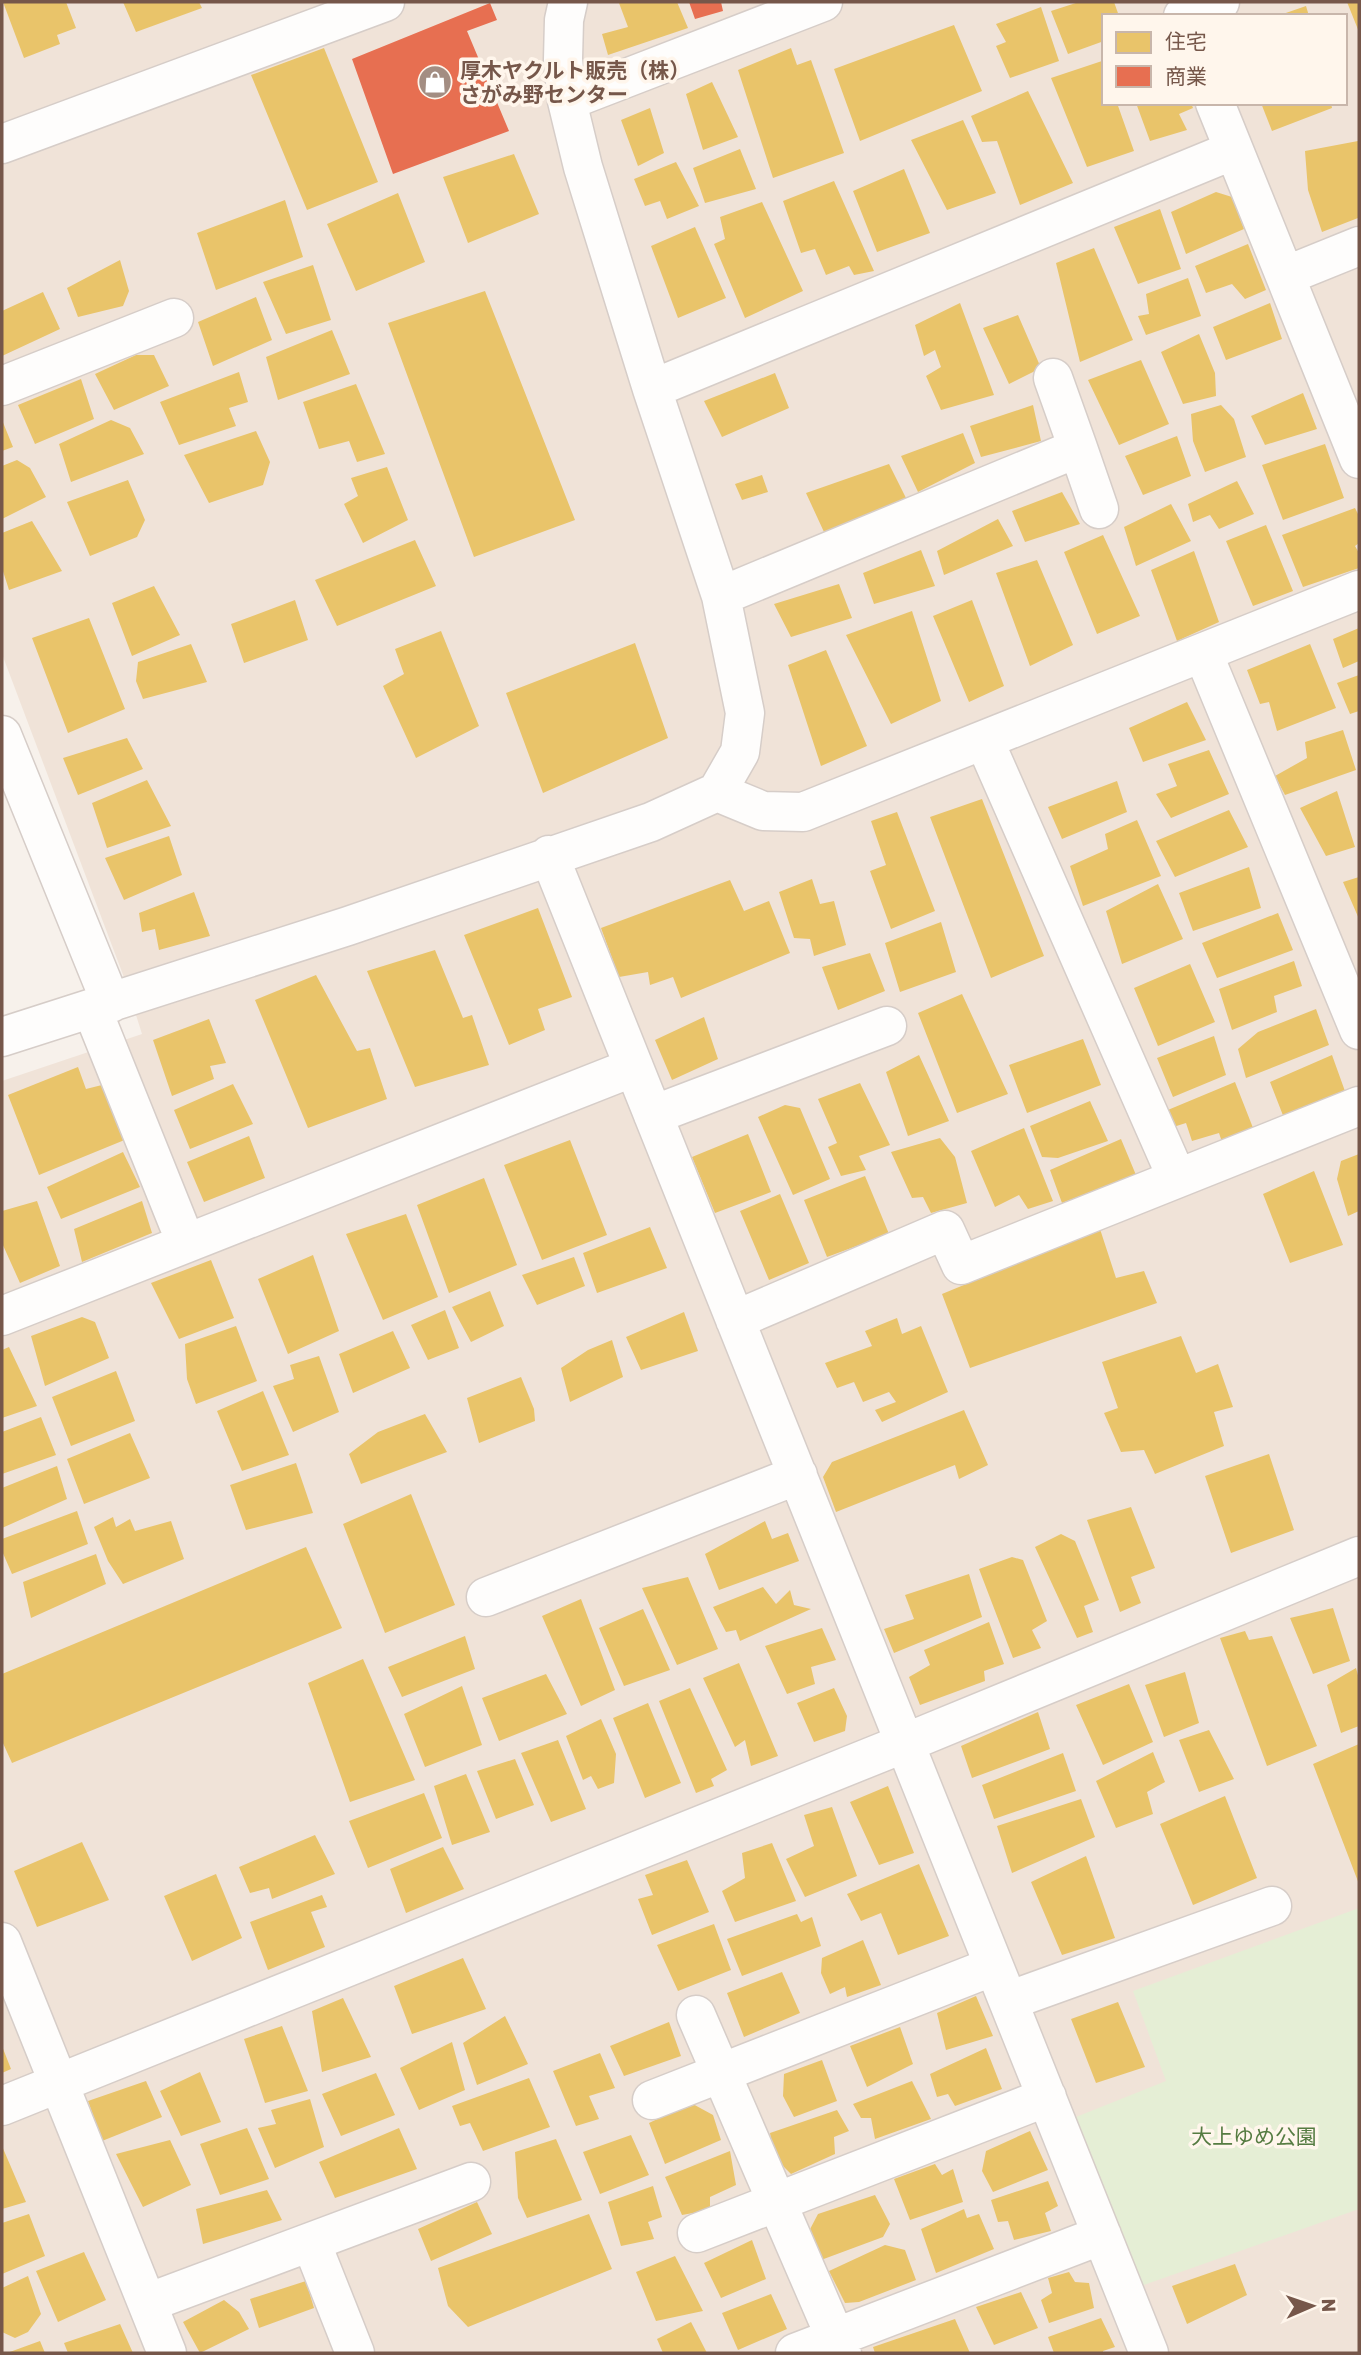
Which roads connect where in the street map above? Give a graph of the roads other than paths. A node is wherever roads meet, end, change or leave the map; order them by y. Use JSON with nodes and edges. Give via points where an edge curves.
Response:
{"nodes":[{"id":1,"x":385,"y":2,"type":"edge"},
{"id":2,"x":568,"y":2,"type":"edge"},
{"id":3,"x":823,"y":2,"type":"edge"},
{"id":4,"x":1220,"y":2,"type":"edge"},
{"id":5,"x":1187,"y":14,"type":"edge"},
{"id":6,"x":567,"y":101,"type":"junction"},
{"id":7,"x":1216,"y":105,"type":"edge"},
{"id":8,"x":2,"y":144,"type":"edge"},
{"id":9,"x":1234,"y":150,"type":"junction"},
{"id":10,"x":1359,"y":246,"type":"edge"},
{"id":11,"x":1285,"y":276,"type":"junction"},
{"id":12,"x":174,"y":318,"type":"dead end"},
{"id":13,"x":1053,"y":378,"type":"dead end"},
{"id":14,"x":2,"y":386,"type":"edge"},
{"id":15,"x":652,"y":389,"type":"junction"},
{"id":16,"x":1078,"y":448,"type":"junction"},
{"id":17,"x":1359,"y":460,"type":"edge"},
{"id":18,"x":1099,"y":509,"type":"dead end"},
{"id":19,"x":1359,"y":590,"type":"edge"},
{"id":20,"x":721,"y":596,"type":"junction"},
{"id":21,"x":1203,"y":653,"type":"junction"},
{"id":22,"x":985,"y":740,"type":"junction"},
{"id":23,"x":5,"y":754,"type":"edge"},
{"id":24,"x":717,"y":792,"type":"junction"},
{"id":25,"x":549,"y":855,"type":"junction"},
{"id":26,"x":101,"y":1006,"type":"junction"},
{"id":27,"x":887,"y":1026,"type":"dead end"},
{"id":28,"x":1359,"y":1030,"type":"edge"},
{"id":29,"x":2,"y":1037,"type":"edge"},
{"id":30,"x":634,"y":1067,"type":"junction"},
{"id":31,"x":1359,"y":1106,"type":"edge"},
{"id":32,"x":653,"y":1115,"type":"junction"},
{"id":33,"x":1177,"y":1178,"type":"junction"},
{"id":34,"x":186,"y":1244,"type":"junction"},
{"id":35,"x":2,"y":1316,"type":"edge"},
{"id":36,"x":736,"y":1320,"type":"junction"},
{"id":37,"x":798,"y":1475,"type":"junction"},
{"id":38,"x":1359,"y":1556,"type":"edge"},
{"id":39,"x":486,"y":1597,"type":"dead end"},
{"id":40,"x":905,"y":1744,"type":"junction"},
{"id":41,"x":1272,"y":1906,"type":"dead end"},
{"id":42,"x":2,"y":1942,"type":"edge"},
{"id":43,"x":1001,"y":1984,"type":"junction"},
{"id":44,"x":696,"y":2015,"type":"dead end"},
{"id":45,"x":721,"y":2073,"type":"junction"},
{"id":46,"x":59,"y":2084,"type":"junction"},
{"id":47,"x":1047,"y":2097,"type":"junction"},
{"id":48,"x":652,"y":2099,"type":"dead end"},
{"id":49,"x":2,"y":2106,"type":"edge"},
{"id":50,"x":471,"y":2182,"type":"dead end"},
{"id":51,"x":776,"y":2202,"type":"junction"},
{"id":52,"x":697,"y":2233,"type":"dead end"},
{"id":53,"x":1102,"y":2235,"type":"junction"},
{"id":54,"x":311,"y":2242,"type":"junction"},
{"id":55,"x":147,"y":2303,"type":"junction"},
{"id":56,"x":839,"y":2345,"type":"edge"},
{"id":57,"x":167,"y":2353,"type":"edge"},
{"id":58,"x":355,"y":2353,"type":"edge"},
{"id":59,"x":794,"y":2353,"type":"edge"},
{"id":60,"x":1149,"y":2353,"type":"edge"}],
"edges":[{"from":1,"to":8,"type":"street"},
{"from":2,"to":6,"type":"street","via":[[563,46]]},
{"from":3,"to":6,"type":"street"},
{"from":4,"to":5,"type":"street"},
{"from":6,"to":15,"type":"street"},
{"from":7,"to":9,"type":"street"},
{"from":9,"to":11,"type":"street"},
{"from":9,"to":15,"type":"street"},
{"from":10,"to":11,"type":"street"},
{"from":11,"to":17,"type":"street"},
{"from":12,"to":14,"type":"street"},
{"from":13,"to":16,"type":"street"},
{"from":15,"to":20,"type":"street"},
{"from":16,"to":18,"type":"street"},
{"from":16,"to":20,"type":"street"},
{"from":19,"to":21,"type":"street"},
{"from":20,"to":24,"type":"street","via":[[746,713],[740,752]]},
{"from":21,"to":22,"type":"street"},
{"from":21,"to":28,"type":"street"},
{"from":22,"to":24,"type":"street","via":[[803,812],[763,811]]},
{"from":22,"to":33,"type":"street"},
{"from":23,"to":26,"type":"street"},
{"from":24,"to":25,"type":"street","via":[[651,822]]},
{"from":25,"to":26,"type":"street"},
{"from":25,"to":30,"type":"street"},
{"from":26,"to":29,"type":"street"},
{"from":26,"to":34,"type":"street"},
{"from":27,"to":32,"type":"street"},
{"from":30,"to":32,"type":"street"},
{"from":30,"to":34,"type":"street"},
{"from":31,"to":33,"type":"street"},
{"from":32,"to":36,"type":"street"},
{"from":33,"to":36,"type":"street","via":[[961,1265],[945,1230]]},
{"from":34,"to":35,"type":"street"},
{"from":36,"to":37,"type":"street"},
{"from":37,"to":39,"type":"street"},
{"from":37,"to":40,"type":"street"},
{"from":38,"to":40,"type":"street"},
{"from":40,"to":43,"type":"street"},
{"from":40,"to":46,"type":"street"},
{"from":41,"to":43,"type":"street"},
{"from":42,"to":46,"type":"street"},
{"from":43,"to":45,"type":"street"},
{"from":43,"to":47,"type":"street"},
{"from":44,"to":45,"type":"street"},
{"from":45,"to":48,"type":"street"},
{"from":45,"to":51,"type":"street"},
{"from":46,"to":49,"type":"street"},
{"from":46,"to":55,"type":"street"},
{"from":47,"to":51,"type":"street"},
{"from":47,"to":53,"type":"street"},
{"from":50,"to":54,"type":"street"},
{"from":51,"to":52,"type":"street"},
{"from":51,"to":56,"type":"street"},
{"from":53,"to":56,"type":"street"},
{"from":53,"to":60,"type":"street"},
{"from":54,"to":55,"type":"street"},
{"from":54,"to":58,"type":"street"},
{"from":55,"to":57,"type":"street"},
{"from":56,"to":59,"type":"street"}]}
